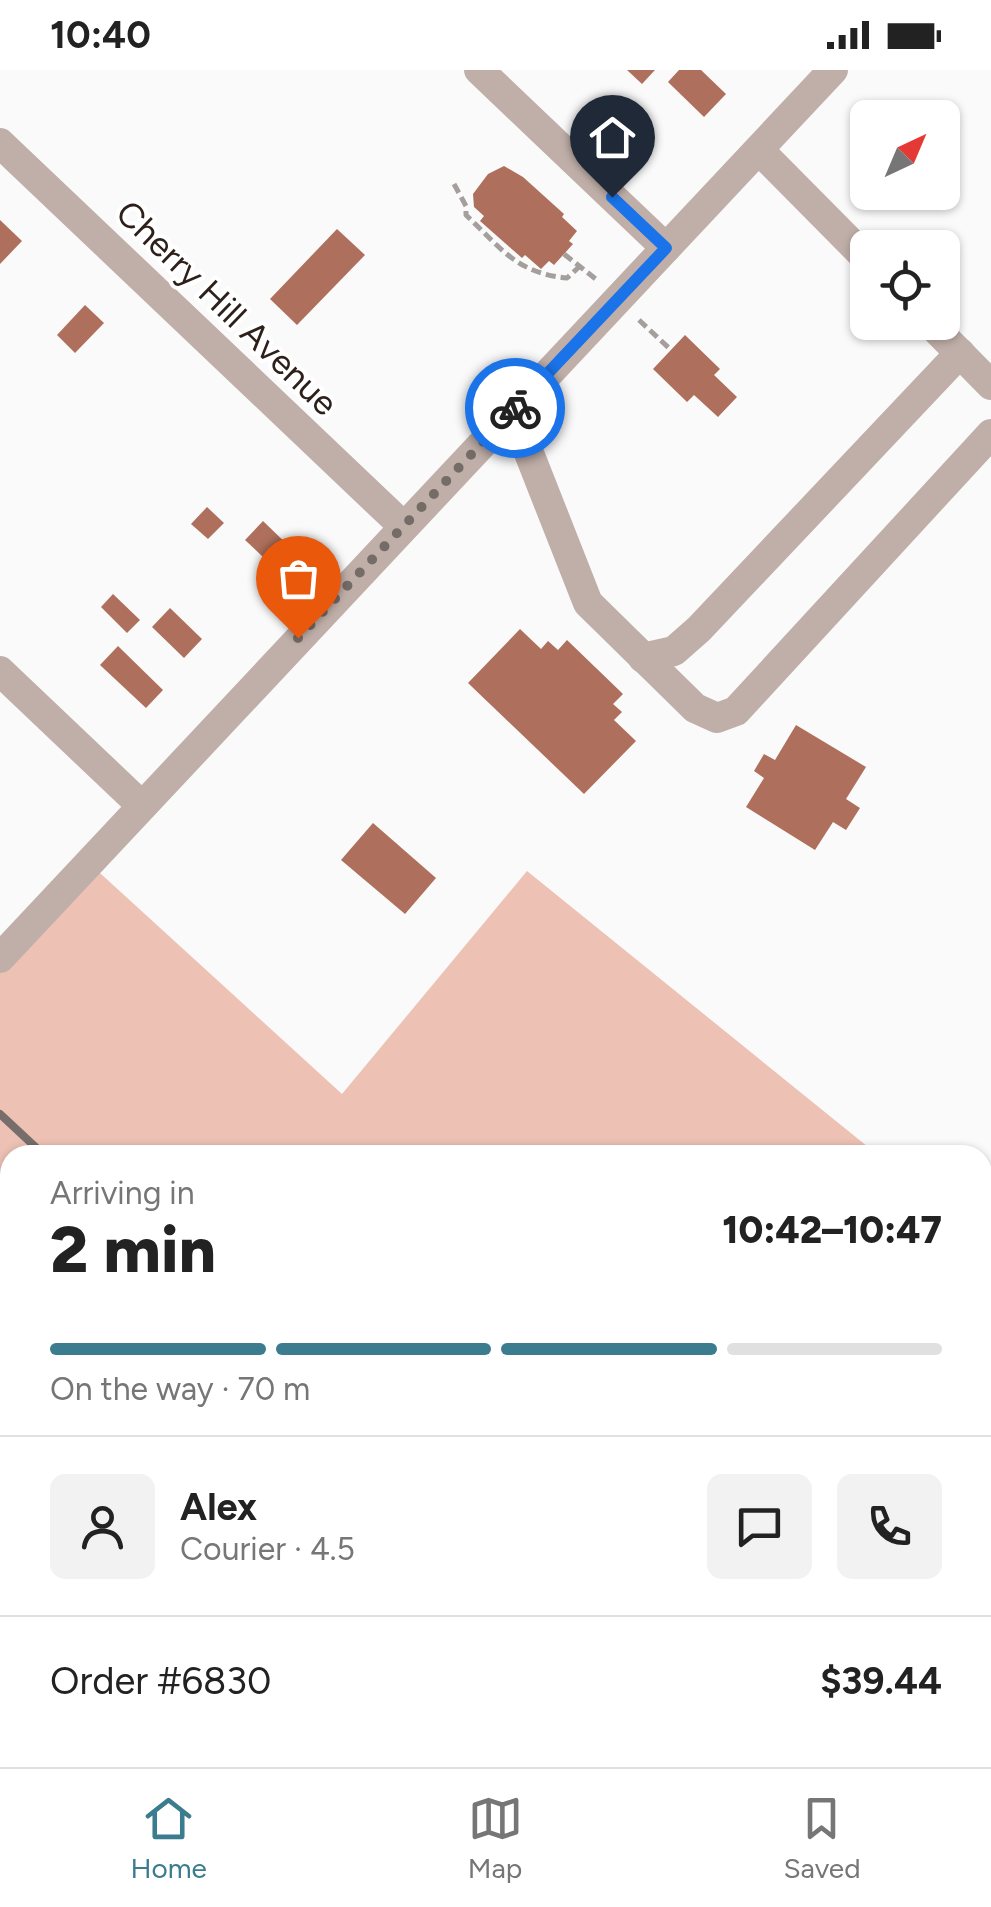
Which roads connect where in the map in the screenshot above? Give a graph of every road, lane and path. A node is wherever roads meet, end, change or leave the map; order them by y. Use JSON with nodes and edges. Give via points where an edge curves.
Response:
{"nodes":[{"id":1,"x":479,"y":70,"type":"edge"},
{"id":2,"x":834,"y":70,"type":"edge"},
{"id":3,"x":0,"y":144,"type":"edge"},
{"id":4,"x":759,"y":150,"type":"junction"},
{"id":5,"x":454,"y":184,"type":"dead end"},
{"id":6,"x":850,"y":242,"type":"edge"},
{"id":7,"x":666,"y":248,"type":"junction"},
{"id":8,"x":564,"y":254,"type":"dead end"},
{"id":9,"x":579,"y":268,"type":"junction"},
{"id":10,"x":604,"y":286,"type":"dead end"},
{"id":11,"x":630,"y":311,"type":"dead end"},
{"id":12,"x":947,"y":340,"type":"edge"},
{"id":13,"x":670,"y":350,"type":"dead end"},
{"id":14,"x":960,"y":353,"type":"junction"},
{"id":15,"x":991,"y":385,"type":"edge"},
{"id":16,"x":503,"y":420,"type":"junction"},
{"id":17,"x":991,"y":434,"type":"edge"},
{"id":18,"x":403,"y":526,"type":"junction"},
{"id":19,"x":642,"y":658,"type":"junction"},
{"id":20,"x":0,"y":671,"type":"edge"},
{"id":21,"x":142,"y":806,"type":"junction"},
{"id":22,"x":0,"y":958,"type":"edge"}],
"edges":[{"from":1,"to":7,"type":"street"},
{"from":2,"to":4,"type":"street"},
{"from":3,"to":18,"type":"street","name":"Cherry Hill Avenue"},
{"from":4,"to":6,"type":"street"},
{"from":4,"to":7,"type":"street"},
{"from":5,"to":9,"type":"path","via":[[466,215],[521,267],[567,278]]},
{"from":7,"to":16,"type":"street"},
{"from":8,"to":9,"type":"path"},
{"from":9,"to":10,"type":"path"},
{"from":11,"to":13,"type":"path"},
{"from":12,"to":14,"type":"street"},
{"from":14,"to":15,"type":"street"},
{"from":14,"to":19,"type":"street","via":[[699,630],[674,652]]},
{"from":16,"to":18,"type":"street"},
{"from":16,"to":19,"type":"street","via":[[525,444],[588,603]]},
{"from":17,"to":19,"type":"street","via":[[736,711],[717,718],[694,708]]},
{"from":18,"to":21,"type":"street"},
{"from":20,"to":21,"type":"street"},
{"from":21,"to":22,"type":"street"}]}
